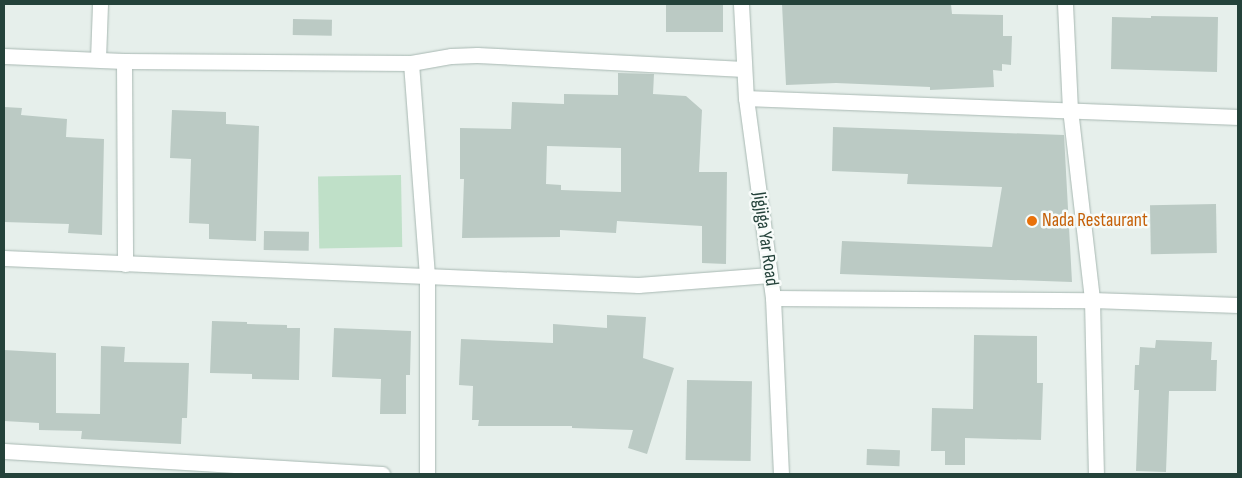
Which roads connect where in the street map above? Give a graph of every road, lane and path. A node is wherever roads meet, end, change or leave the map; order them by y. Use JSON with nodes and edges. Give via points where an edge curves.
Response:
{"nodes":[{"id":1,"x":100,"y":4,"type":"edge"},
{"id":2,"x":741,"y":4,"type":"edge"},
{"id":3,"x":1065,"y":4,"type":"edge"},
{"id":4,"x":4,"y":56,"type":"edge"},
{"id":5,"x":98,"y":59,"type":"junction"},
{"id":6,"x":124,"y":61,"type":"junction"},
{"id":7,"x":411,"y":63,"type":"junction"},
{"id":8,"x":744,"y":69,"type":"junction"},
{"id":9,"x":746,"y":98,"type":"junction"},
{"id":10,"x":1070,"y":109,"type":"junction"},
{"id":11,"x":1238,"y":117,"type":"edge"},
{"id":12,"x":4,"y":258,"type":"edge"},
{"id":13,"x":124,"y":264,"type":"junction"},
{"id":14,"x":770,"y":275,"type":"junction"},
{"id":15,"x":427,"y":278,"type":"junction"},
{"id":16,"x":773,"y":298,"type":"junction"},
{"id":17,"x":1092,"y":300,"type":"junction"},
{"id":18,"x":1238,"y":305,"type":"edge"},
{"id":19,"x":4,"y":451,"type":"edge"},
{"id":20,"x":382,"y":474,"type":"edge"},
{"id":21,"x":427,"y":474,"type":"edge"},
{"id":22,"x":781,"y":474,"type":"edge"},
{"id":23,"x":1096,"y":474,"type":"edge"}],
"edges":[{"from":1,"to":5,"type":"street"},
{"from":2,"to":8,"type":"street","name":"Jigjiga Yar Road"},
{"from":3,"to":10,"type":"street"},
{"from":4,"to":5,"type":"street"},
{"from":5,"to":6,"type":"street"},
{"from":6,"to":7,"type":"street"},
{"from":6,"to":13,"type":"street"},
{"from":7,"to":8,"type":"street","via":[[477,55]]},
{"from":7,"to":15,"type":"street"},
{"from":8,"to":9,"type":"street","name":"Jigjiga Yar Road"},
{"from":9,"to":10,"type":"street"},
{"from":9,"to":14,"type":"street","name":"Jigjiga Yar Road"},
{"from":10,"to":11,"type":"street"},
{"from":10,"to":17,"type":"street"},
{"from":12,"to":13,"type":"street"},
{"from":13,"to":15,"type":"street"},
{"from":14,"to":15,"type":"street","via":[[638,285]]},
{"from":14,"to":16,"type":"street","name":"Jigjiga Yar Road"},
{"from":15,"to":21,"type":"street"},
{"from":16,"to":17,"type":"street"},
{"from":16,"to":22,"type":"street","name":"Jigjiga Yar Road"},
{"from":17,"to":18,"type":"street"},
{"from":17,"to":23,"type":"street"},
{"from":19,"to":20,"type":"street"}]}
